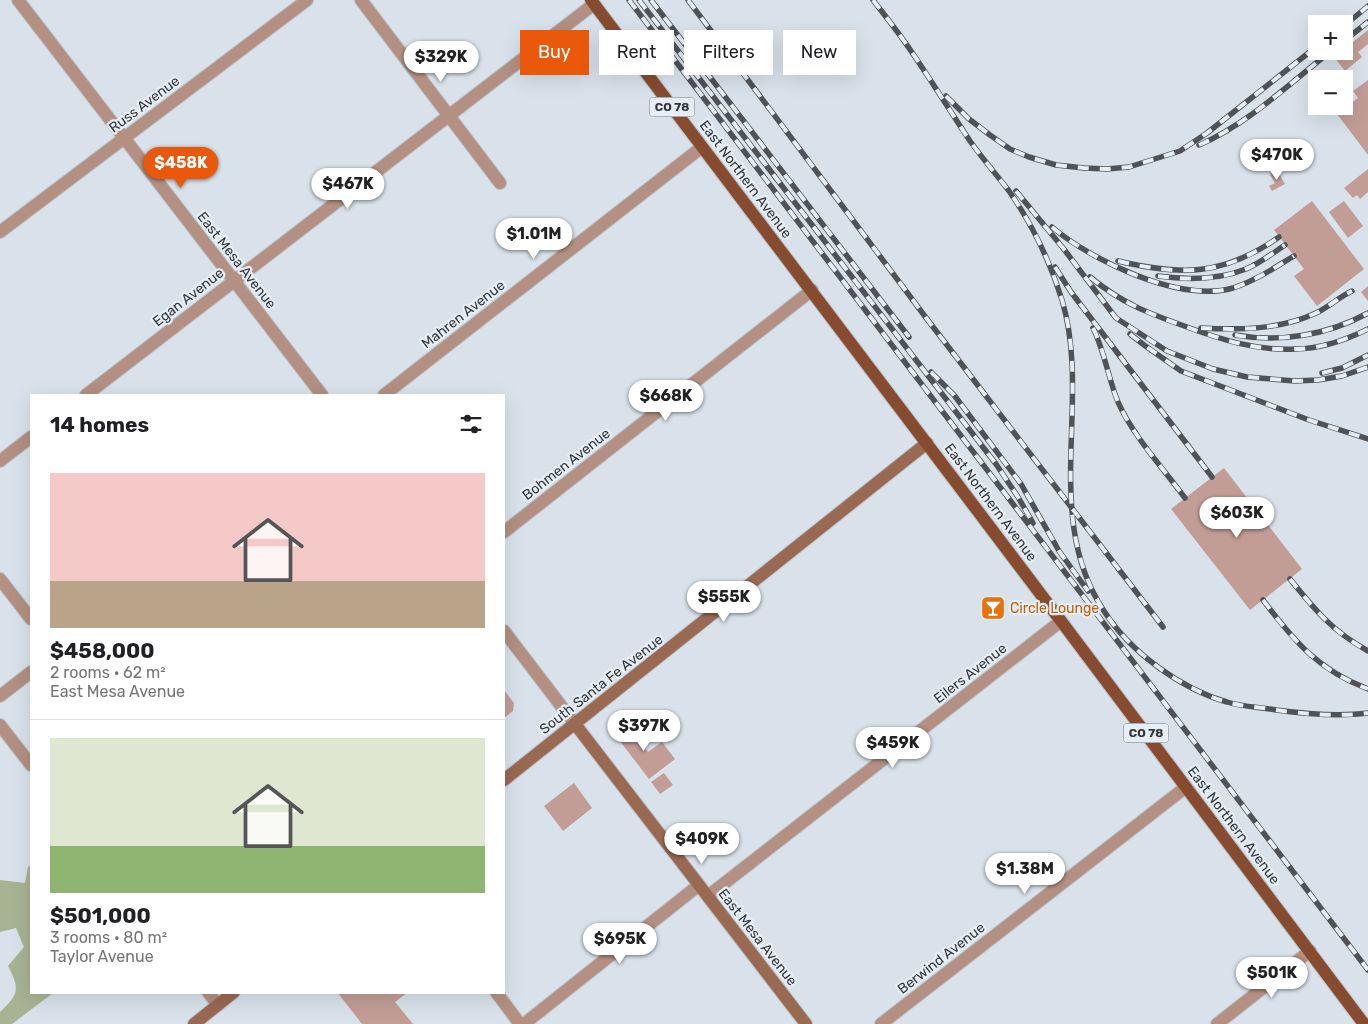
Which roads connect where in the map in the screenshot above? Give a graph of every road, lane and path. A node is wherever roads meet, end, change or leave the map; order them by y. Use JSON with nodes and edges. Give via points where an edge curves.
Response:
{"nodes":[{"id":1,"x":18,"y":0,"type":"edge"},
{"id":2,"x":307,"y":0,"type":"edge"},
{"id":3,"x":361,"y":0,"type":"edge"},
{"id":4,"x":593,"y":2,"type":"edge"},
{"id":5,"x":449,"y":115,"type":"junction"},
{"id":6,"x":124,"y":138,"type":"junction"},
{"id":7,"x":702,"y":147,"type":"junction"},
{"id":8,"x":500,"y":183,"type":"dead end"},
{"id":9,"x":0,"y":232,"type":"edge"},
{"id":10,"x":234,"y":281,"type":"junction"},
{"id":11,"x":812,"y":290,"type":"junction"},
{"id":12,"x":87,"y":394,"type":"edge"},
{"id":13,"x":321,"y":394,"type":"edge"},
{"id":14,"x":385,"y":394,"type":"edge"},
{"id":15,"x":30,"y":438,"type":"edge"},
{"id":16,"x":927,"y":443,"type":"junction"},
{"id":17,"x":0,"y":461,"type":"edge"},
{"id":18,"x":505,"y":531,"type":"edge"},
{"id":19,"x":0,"y":579,"type":"edge"},
{"id":20,"x":30,"y":618,"type":"edge"},
{"id":21,"x":1061,"y":621,"type":"junction"},
{"id":22,"x":505,"y":632,"type":"edge"},
{"id":23,"x":30,"y":673,"type":"edge"},
{"id":24,"x":0,"y":696,"type":"edge"},
{"id":25,"x":575,"y":724,"type":"junction"},
{"id":26,"x":0,"y":725,"type":"edge"},
{"id":27,"x":30,"y":764,"type":"edge"},
{"id":28,"x":505,"y":779,"type":"edge"},
{"id":29,"x":1186,"y":787,"type":"junction"},
{"id":30,"x":699,"y":885,"type":"junction"},
{"id":31,"x":708,"y":896,"type":"junction"},
{"id":32,"x":1310,"y":951,"type":"junction"},
{"id":33,"x":210,"y":994,"type":"edge"},
{"id":34,"x":232,"y":994,"type":"edge"},
{"id":35,"x":498,"y":994,"type":"edge"},
{"id":36,"x":218,"y":1005,"type":"junction"},
{"id":37,"x":194,"y":1024,"type":"edge"},
{"id":38,"x":520,"y":1024,"type":"edge"},
{"id":39,"x":524,"y":1024,"type":"edge"},
{"id":40,"x":806,"y":1024,"type":"edge"},
{"id":41,"x":881,"y":1024,"type":"edge"},
{"id":42,"x":1217,"y":1024,"type":"edge"},
{"id":43,"x":1364,"y":1024,"type":"edge"}],
"edges":[{"from":1,"to":6,"type":"street","name":"East Mesa Avenue"},
{"from":2,"to":6,"type":"street","name":"Russ Avenue"},
{"from":3,"to":5,"type":"street"},
{"from":4,"to":5,"type":"street","name":"Egan Avenue"},
{"from":4,"to":7,"type":"main road","name":"East Northern Avenue","number":"CO 78"},
{"from":5,"to":8,"type":"street"},
{"from":5,"to":10,"type":"street","name":"Egan Avenue"},
{"from":6,"to":9,"type":"street","name":"Russ Avenue"},
{"from":6,"to":10,"type":"street","name":"East Mesa Avenue"},
{"from":7,"to":11,"type":"main road","name":"East Northern Avenue","number":"CO 78"},
{"from":7,"to":14,"type":"street","name":"Mahren Avenue"},
{"from":10,"to":12,"type":"street","name":"Egan Avenue"},
{"from":10,"to":13,"type":"street","name":"East Mesa Avenue"},
{"from":11,"to":16,"type":"main road","name":"East Northern Avenue","number":"CO 78"},
{"from":11,"to":18,"type":"street","name":"Bohmen Avenue"},
{"from":15,"to":17,"type":"street"},
{"from":16,"to":21,"type":"main road","name":"East Northern Avenue","number":"CO 78"},
{"from":16,"to":25,"type":"street","name":"South Santa Fe Avenue"},
{"from":19,"to":20,"type":"street"},
{"from":21,"to":29,"type":"main road","name":"East Northern Avenue","number":"CO 78"},
{"from":21,"to":31,"type":"street","name":"Eilers Avenue"},
{"from":22,"to":25,"type":"street","name":"East Mesa Avenue"},
{"from":23,"to":24,"type":"street"},
{"from":25,"to":28,"type":"street","name":"South Santa Fe Avenue"},
{"from":25,"to":30,"type":"street","name":"East Mesa Avenue"},
{"from":26,"to":27,"type":"street"},
{"from":29,"to":32,"type":"main road","name":"East Northern Avenue","number":"CO 78"},
{"from":29,"to":41,"type":"street","name":"Berwind Avenue"},
{"from":30,"to":31,"type":"street","name":"East Mesa Avenue"},
{"from":30,"to":39,"type":"street"},
{"from":31,"to":40,"type":"street","name":"East Mesa Avenue"},
{"from":32,"to":42,"type":"street"},
{"from":32,"to":43,"type":"main road","name":"East Northern Avenue","number":"CO 78"},
{"from":33,"to":36,"type":"street"},
{"from":34,"to":36,"type":"street"},
{"from":35,"to":38,"type":"street"},
{"from":36,"to":37,"type":"street"}]}
